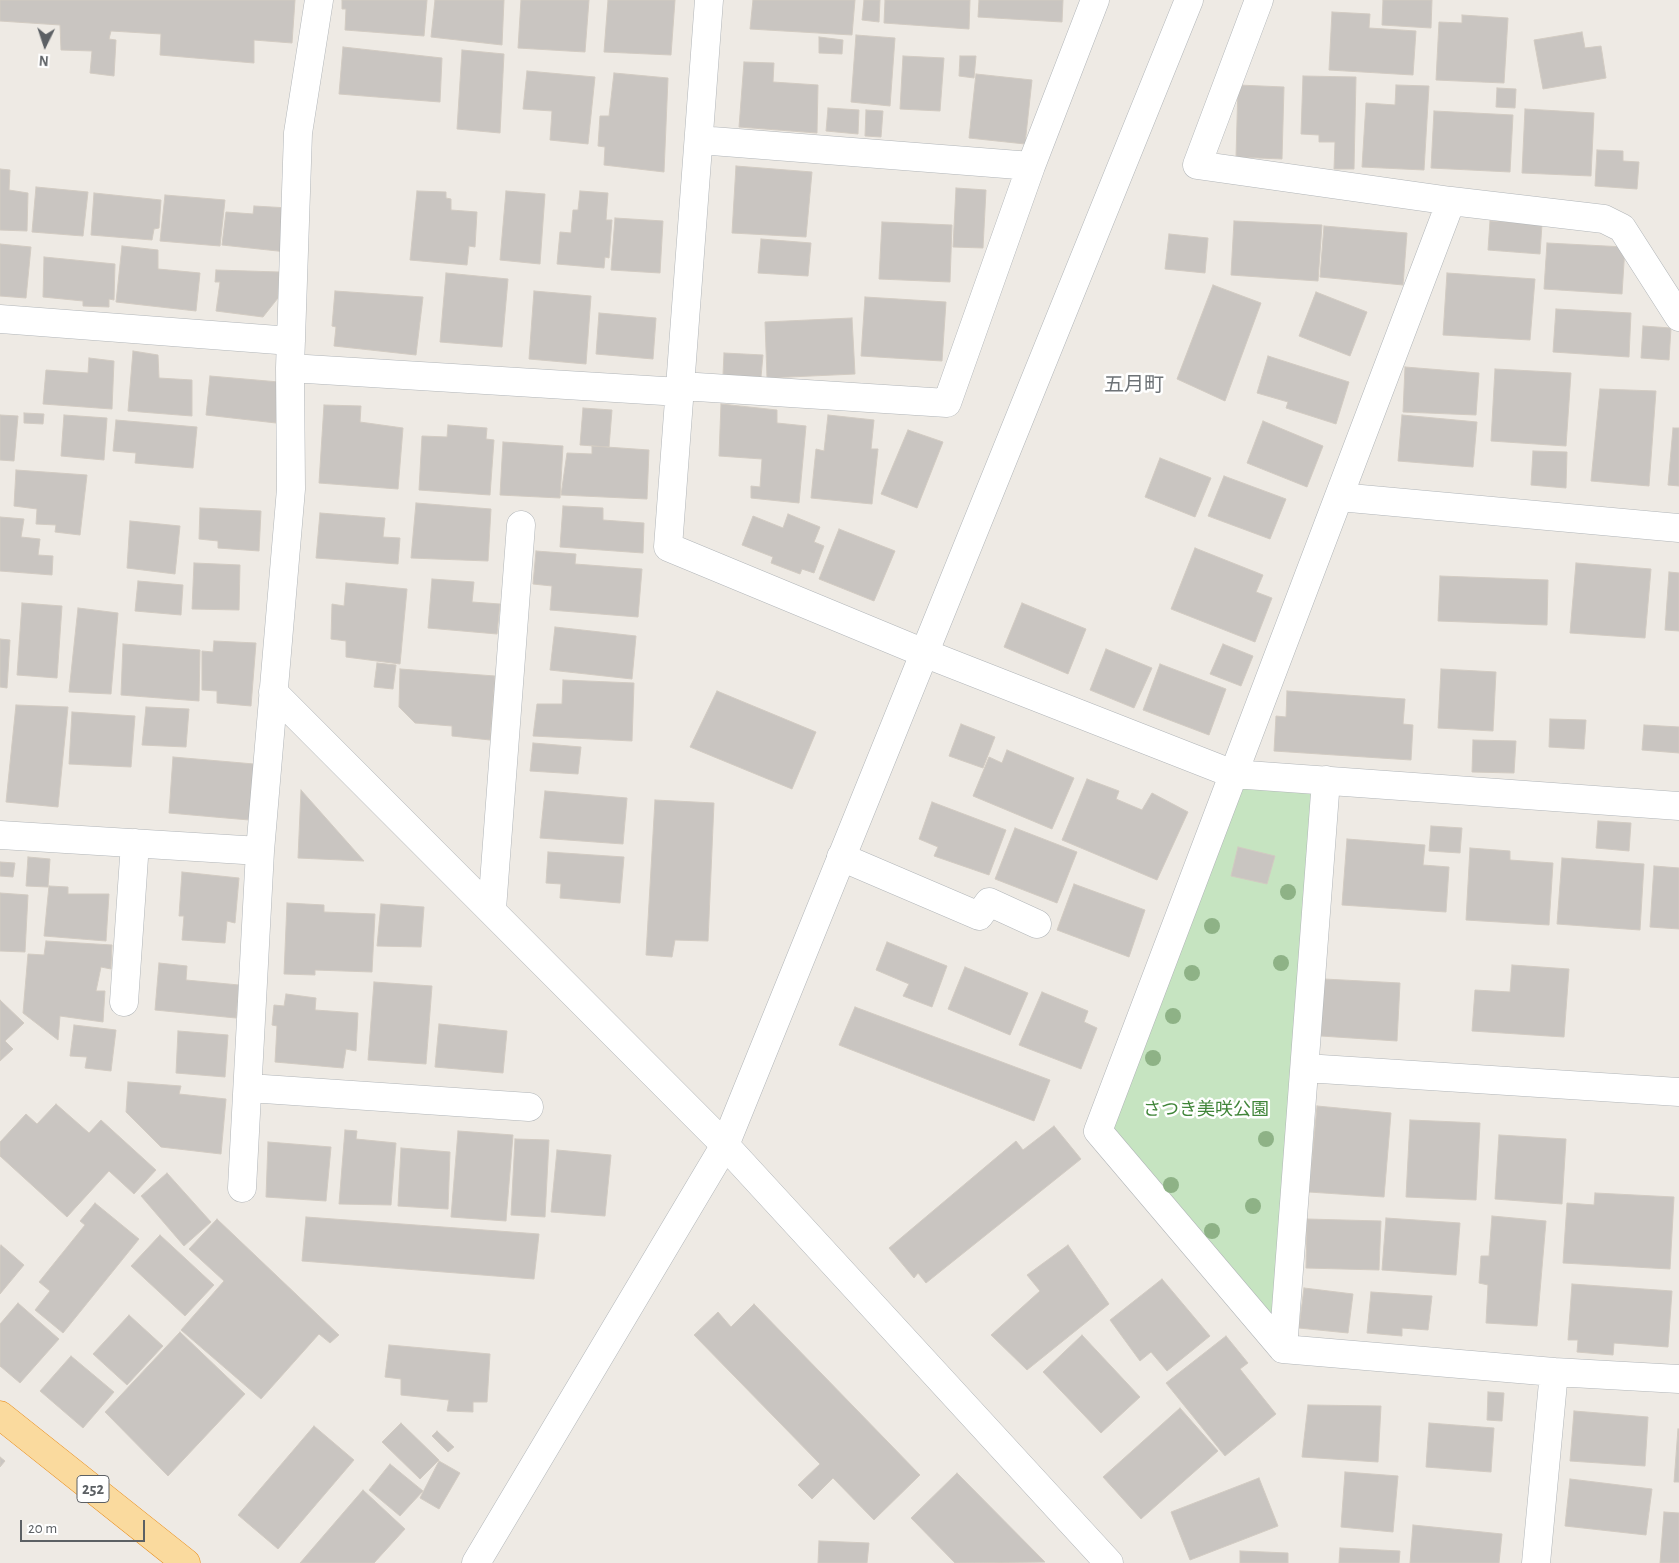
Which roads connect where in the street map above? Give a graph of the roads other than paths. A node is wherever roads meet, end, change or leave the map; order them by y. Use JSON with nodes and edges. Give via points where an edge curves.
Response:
{"nodes":[{"id":1,"x":319,"y":0,"type":"edge"},
{"id":2,"x":709,"y":0,"type":"edge"},
{"id":3,"x":1095,"y":0,"type":"edge"},
{"id":4,"x":1189,"y":0,"type":"edge"},
{"id":5,"x":1259,"y":0,"type":"edge"},
{"id":6,"x":699,"y":140,"type":"junction"},
{"id":7,"x":1031,"y":166,"type":"junction"},
{"id":8,"x":1450,"y":201,"type":"junction"},
{"id":9,"x":1679,"y":317,"type":"edge"},
{"id":10,"x":0,"y":319,"type":"edge"},
{"id":11,"x":291,"y":341,"type":"junction"},
{"id":12,"x":290,"y":368,"type":"junction"},
{"id":13,"x":680,"y":389,"type":"junction"},
{"id":14,"x":1338,"y":497,"type":"junction"},
{"id":15,"x":521,"y":525,"type":"dead end"},
{"id":16,"x":1679,"y":528,"type":"edge"},
{"id":17,"x":924,"y":653,"type":"junction"},
{"id":18,"x":273,"y":692,"type":"junction"},
{"id":19,"x":1233,"y":774,"type":"junction"},
{"id":20,"x":1326,"y":780,"type":"junction"},
{"id":21,"x":1679,"y":806,"type":"edge"},
{"id":22,"x":0,"y":835,"type":"edge"},
{"id":23,"x":135,"y":843,"type":"junction"},
{"id":24,"x":260,"y":852,"type":"junction"},
{"id":25,"x":841,"y":857,"type":"junction"},
{"id":26,"x":492,"y":909,"type":"junction"},
{"id":27,"x":1038,"y":924,"type":"dead end"},
{"id":28,"x":124,"y":1002,"type":"dead end"},
{"id":29,"x":1305,"y":1068,"type":"junction"},
{"id":30,"x":249,"y":1088,"type":"junction"},
{"id":31,"x":1679,"y":1092,"type":"edge"},
{"id":32,"x":529,"y":1107,"type":"dead end"},
{"id":33,"x":725,"y":1145,"type":"junction"},
{"id":34,"x":242,"y":1188,"type":"dead end"},
{"id":35,"x":1283,"y":1349,"type":"junction"},
{"id":36,"x":1554,"y":1372,"type":"junction"},
{"id":37,"x":1679,"y":1379,"type":"edge"},
{"id":38,"x":0,"y":1415,"type":"edge"},
{"id":39,"x":186,"y":1563,"type":"edge"},
{"id":40,"x":476,"y":1563,"type":"edge"},
{"id":41,"x":1109,"y":1563,"type":"edge"},
{"id":42,"x":1536,"y":1563,"type":"edge"}],
"edges":[{"from":1,"to":11,"type":"street","via":[[298,133]]},
{"from":2,"to":6,"type":"street"},
{"from":3,"to":7,"type":"street"},
{"from":4,"to":17,"type":"street"},
{"from":5,"to":8,"type":"street","via":[[1197,165]]},
{"from":6,"to":7,"type":"street"},
{"from":6,"to":13,"type":"street"},
{"from":7,"to":13,"type":"street","via":[[947,403]]},
{"from":8,"to":9,"type":"street","via":[[1604,219],[1622,228]]},
{"from":8,"to":14,"type":"street"},
{"from":10,"to":11,"type":"street"},
{"from":11,"to":12,"type":"street"},
{"from":12,"to":13,"type":"street"},
{"from":12,"to":18,"type":"street","via":[[291,489]]},
{"from":13,"to":17,"type":"street","via":[[668,547]]},
{"from":14,"to":16,"type":"street"},
{"from":14,"to":19,"type":"street"},
{"from":15,"to":26,"type":"street"},
{"from":17,"to":19,"type":"street"},
{"from":17,"to":25,"type":"street"},
{"from":18,"to":24,"type":"street"},
{"from":18,"to":26,"type":"street"},
{"from":19,"to":20,"type":"street"},
{"from":19,"to":35,"type":"street","via":[[1098,1131]]},
{"from":20,"to":21,"type":"street"},
{"from":20,"to":29,"type":"street"},
{"from":22,"to":23,"type":"street"},
{"from":23,"to":24,"type":"street"},
{"from":23,"to":28,"type":"street"},
{"from":24,"to":30,"type":"street"},
{"from":25,"to":27,"type":"street","via":[[979,916],[989,902]]},
{"from":25,"to":33,"type":"street"},
{"from":26,"to":33,"type":"street"},
{"from":29,"to":31,"type":"street"},
{"from":29,"to":35,"type":"street"},
{"from":30,"to":32,"type":"street"},
{"from":30,"to":34,"type":"street"},
{"from":33,"to":40,"type":"street"},
{"from":33,"to":41,"type":"street"},
{"from":35,"to":36,"type":"street"},
{"from":36,"to":37,"type":"street"},
{"from":36,"to":42,"type":"street"},
{"from":38,"to":39,"type":"highway","number":"252"}]}
